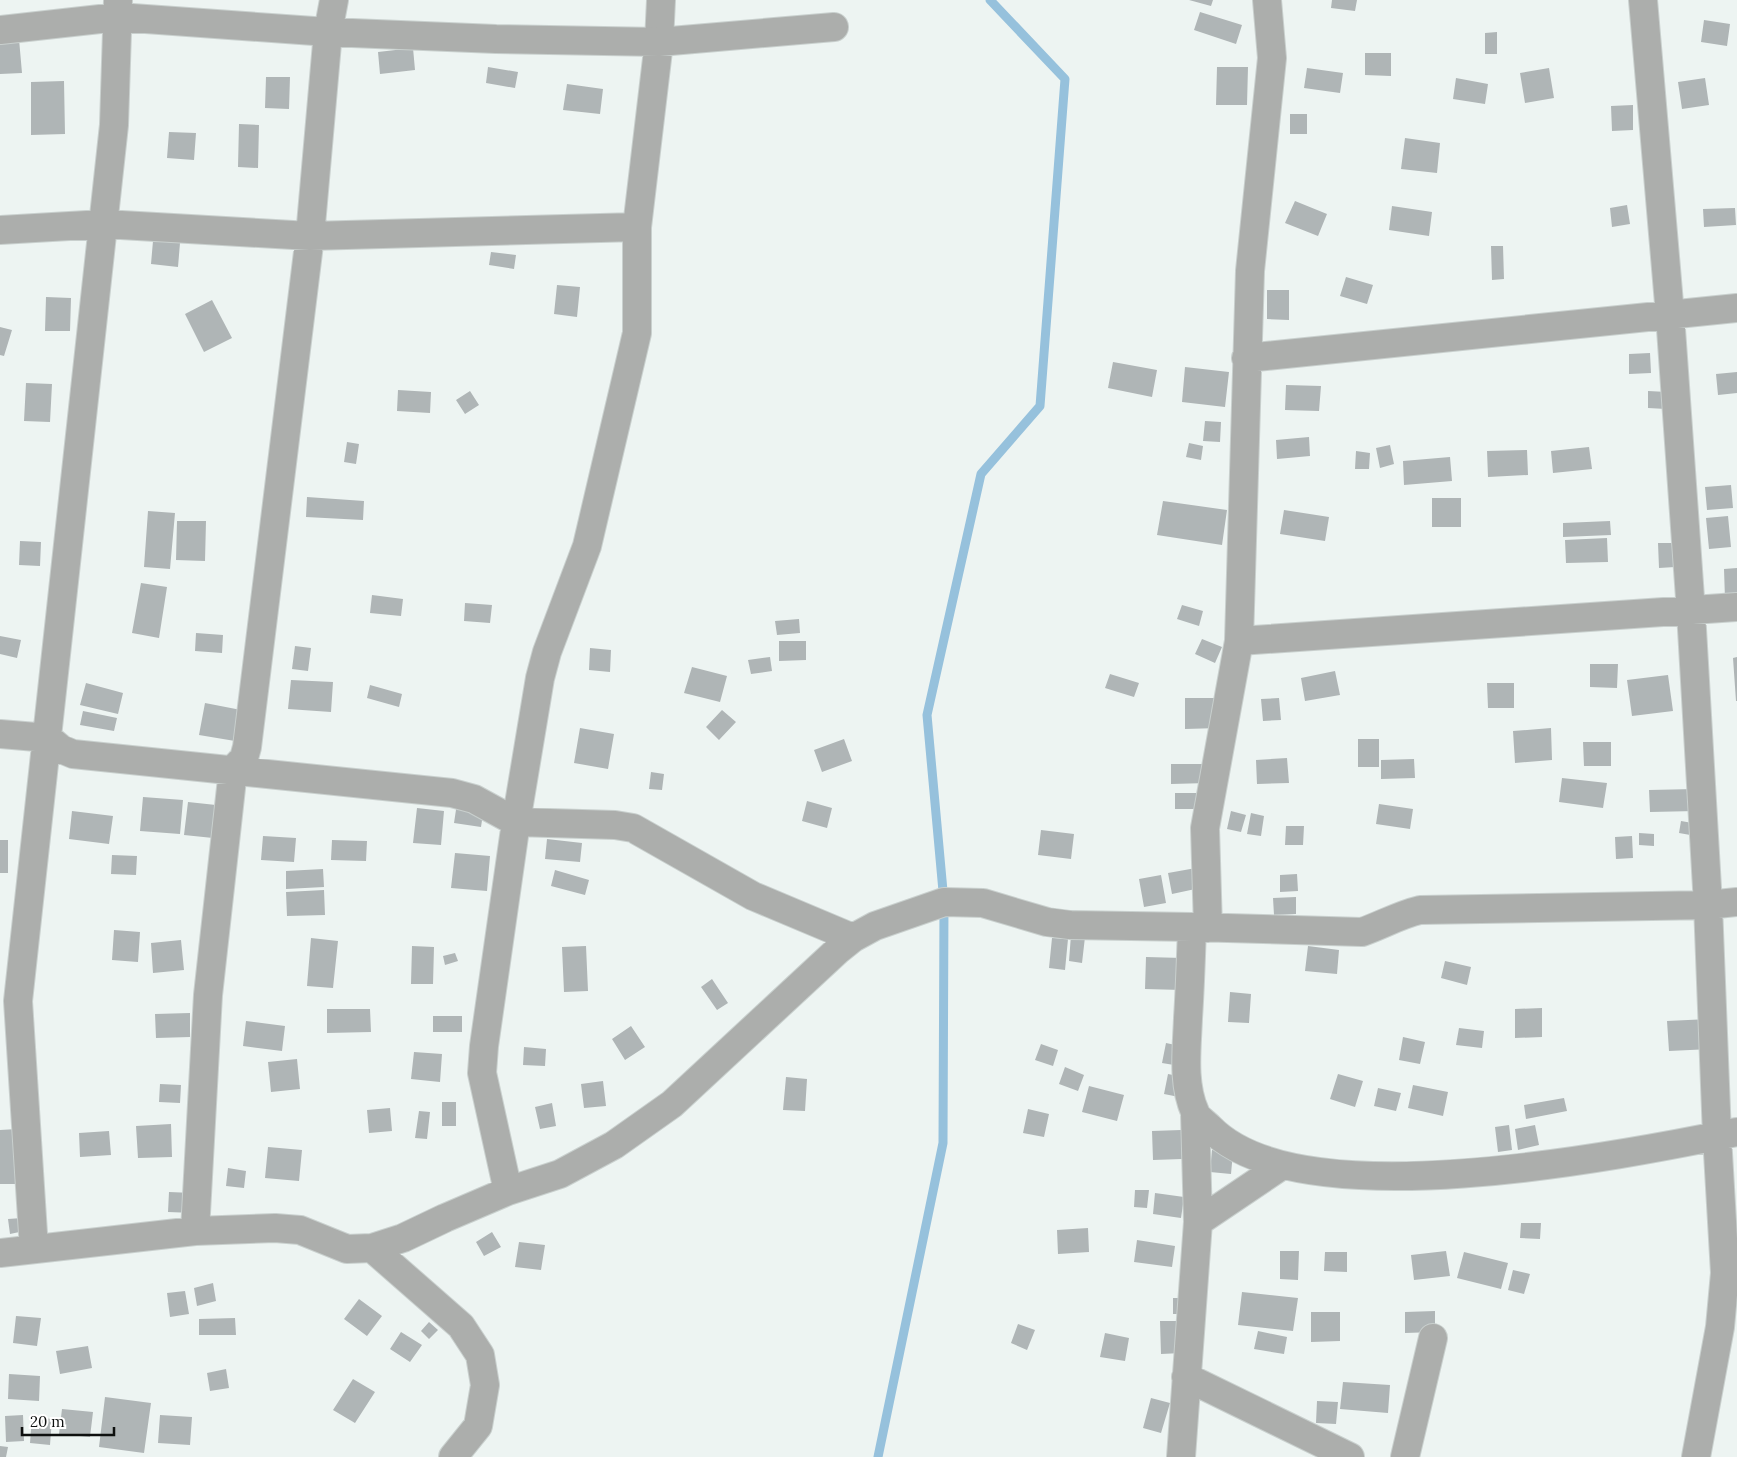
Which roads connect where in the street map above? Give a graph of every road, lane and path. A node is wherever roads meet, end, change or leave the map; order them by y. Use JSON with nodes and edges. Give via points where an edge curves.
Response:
{"nodes":[{"id":1,"x":334,"y":0,"type":"edge"},
{"id":2,"x":662,"y":0,"type":"edge"},
{"id":3,"x":1267,"y":0,"type":"edge"},
{"id":4,"x":1643,"y":0,"type":"edge"},
{"id":5,"x":118,"y":9,"type":"edge"},
{"id":6,"x":834,"y":27,"type":"dead end"},
{"id":7,"x":0,"y":30,"type":"edge"},
{"id":8,"x":328,"y":32,"type":"junction"},
{"id":9,"x":659,"y":42,"type":"junction"},
{"id":10,"x":104,"y":224,"type":"junction"},
{"id":11,"x":637,"y":227,"type":"junction"},
{"id":12,"x":0,"y":230,"type":"edge"},
{"id":13,"x":310,"y":236,"type":"junction"},
{"id":14,"x":1737,"y":308,"type":"edge"},
{"id":15,"x":1670,"y":314,"type":"junction"},
{"id":16,"x":1246,"y":358,"type":"junction"},
{"id":17,"x":1737,"y":607,"type":"edge"},
{"id":18,"x":1691,"y":612,"type":"junction"},
{"id":19,"x":1238,"y":641,"type":"junction"},
{"id":20,"x":0,"y":734,"type":"edge"},
{"id":21,"x":48,"y":738,"type":"junction"},
{"id":22,"x":233,"y":770,"type":"junction"},
{"id":23,"x":516,"y":822,"type":"junction"},
{"id":24,"x":1737,"y":902,"type":"edge"},
{"id":25,"x":1708,"y":905,"type":"junction"},
{"id":26,"x":1200,"y":928,"type":"junction"},
{"id":27,"x":853,"y":938,"type":"junction"},
{"id":28,"x":1195,"y":1113,"type":"junction"},
{"id":29,"x":1727,"y":1134,"type":"edge"},
{"id":30,"x":1281,"y":1166,"type":"junction"},
{"id":31,"x":508,"y":1192,"type":"junction"},
{"id":32,"x":1198,"y":1222,"type":"junction"},
{"id":33,"x":195,"y":1231,"type":"junction"},
{"id":34,"x":372,"y":1248,"type":"junction"},
{"id":35,"x":34,"y":1250,"type":"junction"},
{"id":36,"x":0,"y":1253,"type":"edge"},
{"id":37,"x":1433,"y":1338,"type":"dead end"},
{"id":38,"x":1186,"y":1377,"type":"junction"},
{"id":39,"x":453,"y":1457,"type":"edge"},
{"id":40,"x":1181,"y":1457,"type":"edge"},
{"id":41,"x":1350,"y":1457,"type":"edge"},
{"id":42,"x":1405,"y":1457,"type":"edge"},
{"id":43,"x":1696,"y":1457,"type":"edge"}],
"edges":[{"from":1,"to":8,"type":"street"},
{"from":2,"to":9,"type":"street"},
{"from":3,"to":16,"type":"street","via":[[1272,58],[1250,271]]},
{"from":4,"to":15,"type":"street"},
{"from":5,"to":7,"type":"street"},
{"from":5,"to":8,"type":"street"},
{"from":5,"to":10,"type":"street","via":[[114,125]]},
{"from":6,"to":9,"type":"street"},
{"from":8,"to":9,"type":"street"},
{"from":8,"to":13,"type":"street"},
{"from":9,"to":11,"type":"street"},
{"from":10,"to":12,"type":"street"},
{"from":10,"to":13,"type":"street"},
{"from":10,"to":21,"type":"street"},
{"from":11,"to":13,"type":"street"},
{"from":11,"to":23,"type":"street","via":[[637,334],[630,372],[587,546],[540,678]]},
{"from":13,"to":22,"type":"street","via":[[247,747],[244,758]]},
{"from":14,"to":15,"type":"street"},
{"from":15,"to":16,"type":"street"},
{"from":15,"to":18,"type":"street"},
{"from":16,"to":19,"type":"street"},
{"from":17,"to":18,"type":"street"},
{"from":18,"to":19,"type":"street"},
{"from":18,"to":25,"type":"street"},
{"from":19,"to":26,"type":"street","via":[[1205,828]]},
{"from":20,"to":21,"type":"street"},
{"from":21,"to":22,"type":"street","via":[[60,749],[73,754]]},
{"from":21,"to":35,"type":"street","via":[[18,1001]]},
{"from":22,"to":23,"type":"street","via":[[452,793],[474,799]]},
{"from":22,"to":33,"type":"street","via":[[208,995]]},
{"from":23,"to":27,"type":"street","via":[[633,828],[753,896]]},
{"from":23,"to":31,"type":"street","via":[[482,1073]]},
{"from":24,"to":25,"type":"street"},
{"from":25,"to":26,"type":"street","via":[[1420,910],[1399,915],[1362,932]]},
{"from":25,"to":29,"type":"street"},
{"from":26,"to":27,"type":"street","via":[[1070,925],[983,903],[944,902],[875,926]]},
{"from":26,"to":28,"type":"street","via":[[1186,1075]]},
{"from":27,"to":31,"type":"street","via":[[672,1104],[648,1122],[614,1146],[560,1174]]},
{"from":28,"to":30,"type":"street","via":[[1222,1140]]},
{"from":28,"to":32,"type":"street"},
{"from":29,"to":30,"type":"street","via":[[1528,1167],[1440,1174],[1367,1177]]},
{"from":29,"to":43,"type":"street","via":[[1725,1273],[1720,1327]]},
{"from":30,"to":32,"type":"street"},
{"from":31,"to":34,"type":"street","via":[[403,1238]]},
{"from":32,"to":38,"type":"street"},
{"from":33,"to":34,"type":"street","via":[[300,1230],[347,1248]]},
{"from":33,"to":35,"type":"street"},
{"from":34,"to":39,"type":"street","via":[[461,1326],[480,1354],[485,1385],[478,1426]]},
{"from":35,"to":36,"type":"street"},
{"from":37,"to":42,"type":"street"},
{"from":38,"to":40,"type":"street"},
{"from":38,"to":41,"type":"street"}]}
